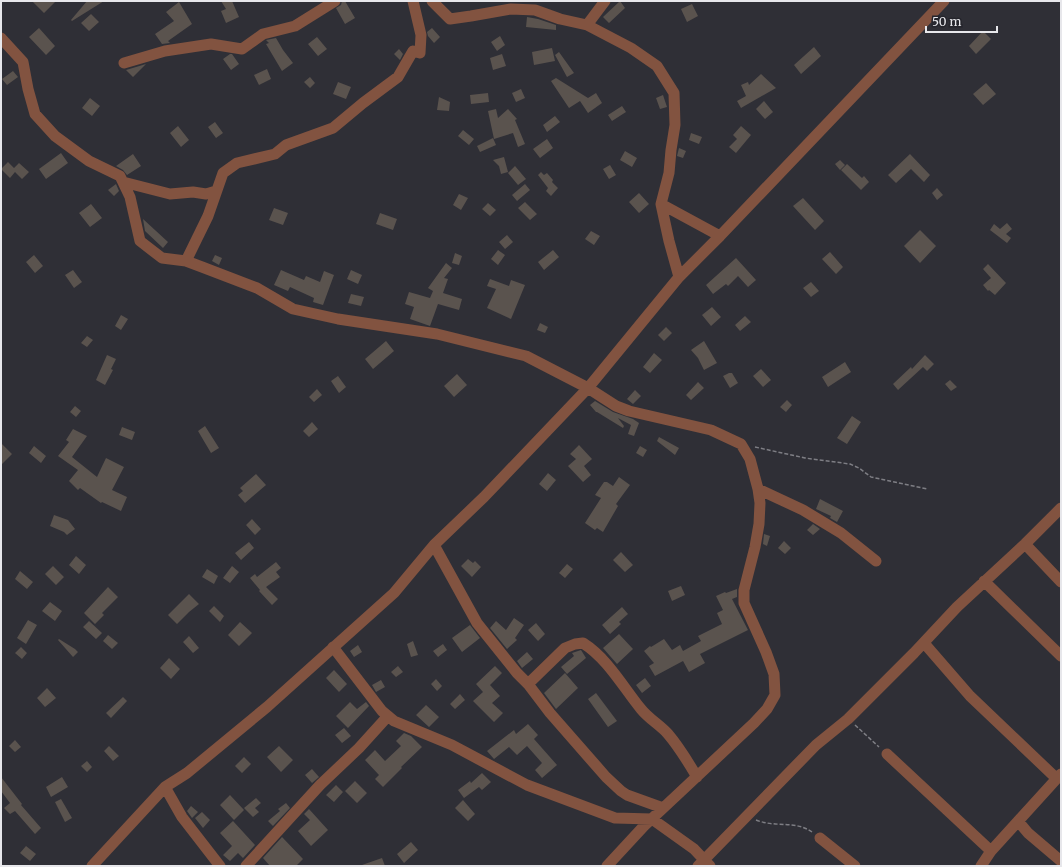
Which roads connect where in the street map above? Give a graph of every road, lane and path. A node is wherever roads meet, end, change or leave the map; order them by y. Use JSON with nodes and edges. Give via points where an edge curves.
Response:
{"nodes":[{"id":1,"x":335,"y":1,"type":"edge"},
{"id":2,"x":413,"y":1,"type":"edge"},
{"id":3,"x":605,"y":1,"type":"edge"},
{"id":4,"x":944,"y":1,"type":"edge"},
{"id":5,"x":431,"y":2,"type":"edge"},
{"id":6,"x":587,"y":25,"type":"junction"},
{"id":7,"x":1,"y":38,"type":"edge"},
{"id":8,"x":124,"y":63,"type":"dead end"},
{"id":9,"x":123,"y":182,"type":"junction"},
{"id":10,"x":216,"y":191,"type":"junction"},
{"id":11,"x":661,"y":204,"type":"junction"},
{"id":12,"x":720,"y":236,"type":"junction"},
{"id":13,"x":186,"y":261,"type":"junction"},
{"id":14,"x":679,"y":277,"type":"junction"},
{"id":15,"x":588,"y":388,"type":"junction"},
{"id":16,"x":741,"y":444,"type":"junction"},
{"id":17,"x":758,"y":489,"type":"junction"},
{"id":18,"x":927,"y":489,"type":"dead end"},
{"id":19,"x":1061,"y":508,"type":"edge"},
{"id":20,"x":1025,"y":544,"type":"junction"},
{"id":21,"x":434,"y":545,"type":"junction"},
{"id":22,"x":876,"y":561,"type":"dead end"},
{"id":23,"x":984,"y":582,"type":"junction"},
{"id":24,"x":1061,"y":582,"type":"edge"},
{"id":25,"x":924,"y":643,"type":"junction"},
{"id":26,"x":333,"y":647,"type":"junction"},
{"id":27,"x":1061,"y":656,"type":"edge"},
{"id":28,"x":528,"y":684,"type":"junction"},
{"id":29,"x":388,"y":716,"type":"junction"},
{"id":30,"x":848,"y":719,"type":"junction"},
{"id":31,"x":886,"y":754,"type":"joint"},
{"id":32,"x":1059,"y":776,"type":"edge"},
{"id":33,"x":697,"y":777,"type":"junction"},
{"id":34,"x":165,"y":787,"type":"junction"},
{"id":35,"x":664,"y":808,"type":"junction"},
{"id":36,"x":745,"y":816,"type":"junction"},
{"id":37,"x":652,"y":819,"type":"junction"},
{"id":38,"x":1018,"y":821,"type":"junction"},
{"id":39,"x":820,"y":838,"type":"joint"},
{"id":40,"x":991,"y":851,"type":"junction"},
{"id":41,"x":1061,"y":861,"type":"edge"},
{"id":42,"x":704,"y":864,"type":"edge"},
{"id":43,"x":92,"y":866,"type":"edge"},
{"id":44,"x":220,"y":866,"type":"edge"},
{"id":45,"x":246,"y":866,"type":"edge"},
{"id":46,"x":607,"y":866,"type":"edge"},
{"id":47,"x":854,"y":866,"type":"edge"},
{"id":48,"x":981,"y":866,"type":"edge"}],
"edges":[{"from":1,"to":8,"type":"street","via":[[295,26],[263,34],[242,49],[211,44],[165,51]]},
{"from":2,"to":10,"type":"street","via":[[421,35],[420,53],[413,51],[398,77],[333,128],[286,145],[275,154],[237,163],[223,173]]},
{"from":3,"to":6,"type":"street"},
{"from":4,"to":12,"type":"street"},
{"from":5,"to":6,"type":"street","via":[[450,19],[511,9],[535,10]]},
{"from":6,"to":11,"type":"street","via":[[631,48],[656,66],[674,93],[675,125],[669,173]]},
{"from":7,"to":9,"type":"street","via":[[23,62],[35,114],[55,136],[89,161],[120,176]]},
{"from":9,"to":10,"type":"street","via":[[170,194],[206,194]]},
{"from":9,"to":13,"type":"street","via":[[130,197],[140,241],[162,258]]},
{"from":10,"to":13,"type":"street","via":[[208,216]]},
{"from":11,"to":12,"type":"street"},
{"from":11,"to":14,"type":"street"},
{"from":12,"to":14,"type":"street"},
{"from":13,"to":15,"type":"street","via":[[257,288],[293,309],[338,319],[437,334],[526,356]]},
{"from":14,"to":15,"type":"street"},
{"from":15,"to":16,"type":"street","via":[[629,411],[711,430]]},
{"from":15,"to":21,"type":"street","via":[[490,492]]},
{"from":16,"to":17,"type":"street","via":[[750,459]]},
{"from":16,"to":18,"type":"path","via":[[805,458],[850,464],[871,477]]},
{"from":17,"to":22,"type":"street","via":[[803,510],[841,533]]},
{"from":17,"to":33,"type":"street","via":[[759,524],[756,547],[744,590],[744,603],[774,674],[775,695],[754,723]]},
{"from":19,"to":20,"type":"street"},
{"from":20,"to":23,"type":"street"},
{"from":20,"to":24,"type":"street"},
{"from":21,"to":26,"type":"street","via":[[394,593]]},
{"from":21,"to":28,"type":"street","via":[[477,623]]},
{"from":23,"to":25,"type":"street"},
{"from":23,"to":27,"type":"street"},
{"from":25,"to":30,"type":"street"},
{"from":25,"to":32,"type":"street","via":[[970,696]]},
{"from":26,"to":29,"type":"street"},
{"from":26,"to":34,"type":"street","via":[[267,707],[187,773]]},
{"from":28,"to":33,"type":"street","via":[[565,648],[583,643],[592,649],[618,678],[645,714],[667,733]]},
{"from":28,"to":35,"type":"street","via":[[578,745],[621,791]]},
{"from":29,"to":37,"type":"street","via":[[394,721],[452,745],[527,785],[615,818]]},
{"from":29,"to":45,"type":"street"},
{"from":30,"to":31,"type":"path"},
{"from":30,"to":36,"type":"street","via":[[816,745]]},
{"from":31,"to":40,"type":"street"},
{"from":32,"to":38,"type":"street"},
{"from":33,"to":35,"type":"street"},
{"from":34,"to":43,"type":"street"},
{"from":34,"to":44,"type":"street","via":[[182,817]]},
{"from":35,"to":37,"type":"street"},
{"from":36,"to":39,"type":"path","via":[[761,822],[804,827]]},
{"from":36,"to":42,"type":"street"},
{"from":37,"to":42,"type":"street","via":[[694,849]]},
{"from":37,"to":46,"type":"street"},
{"from":38,"to":40,"type":"street"},
{"from":38,"to":41,"type":"street"},
{"from":39,"to":47,"type":"street"},
{"from":40,"to":48,"type":"street"}]}
